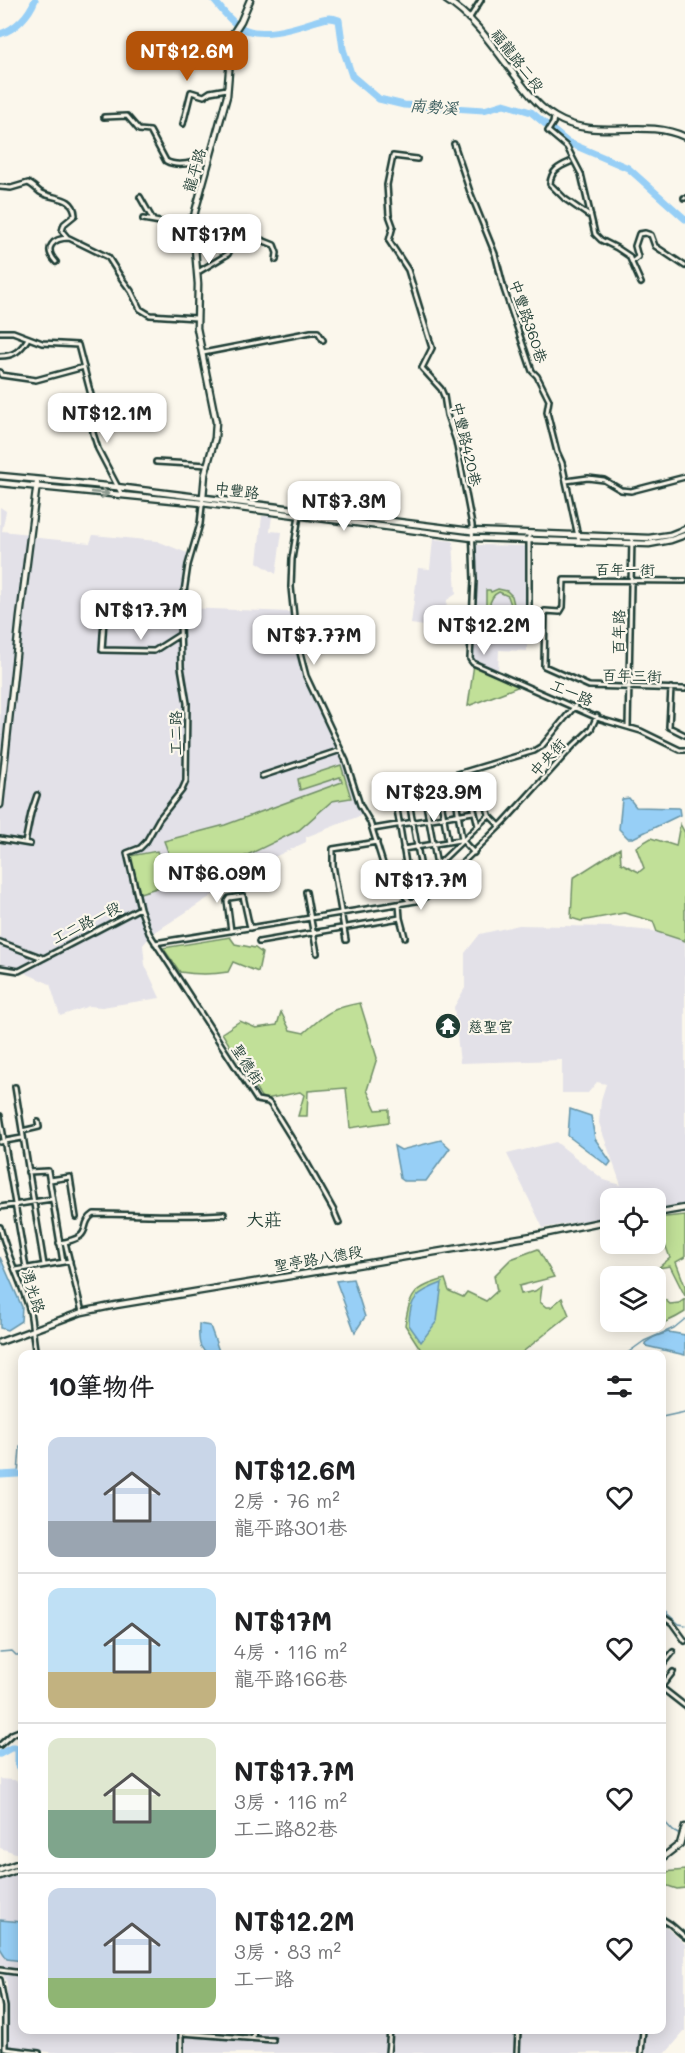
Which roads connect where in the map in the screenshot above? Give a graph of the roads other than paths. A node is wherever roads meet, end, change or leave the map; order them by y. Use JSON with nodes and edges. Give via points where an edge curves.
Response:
{"nodes":[{"id":1,"x":249,"y":0,"type":"edge"},
{"id":2,"x":446,"y":0,"type":"edge"},
{"id":3,"x":481,"y":0,"type":"edge"},
{"id":4,"x":470,"y":19,"type":"junction"},
{"id":5,"x":227,"y":89,"type":"junction"},
{"id":6,"x":104,"y":117,"type":"dead end"},
{"id":7,"x":553,"y":120,"type":"junction"},
{"id":8,"x":183,"y":123,"type":"dead end"},
{"id":9,"x":685,"y":137,"type":"edge"},
{"id":10,"x":454,"y":144,"type":"dead end"},
{"id":11,"x":211,"y":156,"type":"junction"},
{"id":12,"x":417,"y":159,"type":"dead end"},
{"id":13,"x":570,"y":162,"type":"dead end"},
{"id":14,"x":0,"y":187,"type":"edge"},
{"id":15,"x":140,"y":197,"type":"dead end"},
{"id":16,"x":194,"y":216,"type":"junction"},
{"id":17,"x":590,"y":216,"type":"junction"},
{"id":18,"x":143,"y":219,"type":"dead end"},
{"id":19,"x":153,"y":220,"type":"junction"},
{"id":20,"x":69,"y":238,"type":"junction"},
{"id":21,"x":276,"y":260,"type":"dead end"},
{"id":22,"x":56,"y":262,"type":"dead end"},
{"id":23,"x":633,"y":262,"type":"junction"},
{"id":24,"x":685,"y":266,"type":"edge"},
{"id":25,"x":198,"y":272,"type":"junction"},
{"id":26,"x":641,"y":283,"type":"dead end"},
{"id":27,"x":196,"y":318,"type":"junction"},
{"id":28,"x":0,"y":333,"type":"edge"},
{"id":29,"x":28,"y":339,"type":"junction"},
{"id":30,"x":323,"y":340,"type":"dead end"},
{"id":31,"x":203,"y":353,"type":"junction"},
{"id":32,"x":0,"y":356,"type":"edge"},
{"id":33,"x":84,"y":367,"type":"junction"},
{"id":34,"x":0,"y":372,"type":"edge"},
{"id":35,"x":156,"y":462,"type":"dead end"},
{"id":36,"x":208,"y":465,"type":"junction"},
{"id":37,"x":0,"y":477,"type":"edge"},
{"id":38,"x":685,"y":477,"type":"edge"},
{"id":39,"x":38,"y":479,"type":"junction"},
{"id":40,"x":566,"y":481,"type":"junction"},
{"id":41,"x":0,"y":483,"type":"edge"},
{"id":42,"x":37,"y":486,"type":"junction"},
{"id":43,"x":117,"y":487,"type":"junction"},
{"id":44,"x":122,"y":495,"type":"junction"},
{"id":45,"x":202,"y":500,"type":"junction"},
{"id":46,"x":300,"y":512,"type":"junction"},
{"id":47,"x":685,"y":529,"type":"edge"},
{"id":48,"x":472,"y":535,"type":"junction"},
{"id":49,"x":685,"y":535,"type":"edge"},
{"id":50,"x":529,"y":537,"type":"junction"},
{"id":51,"x":579,"y":539,"type":"junction"},
{"id":52,"x":632,"y":541,"type":"junction"},
{"id":53,"x":631,"y":581,"type":"junction"},
{"id":54,"x":685,"y":581,"type":"edge"},
{"id":55,"x":182,"y":607,"type":"junction"},
{"id":56,"x":544,"y":633,"type":"joint"},
{"id":57,"x":179,"y":634,"type":"junction"},
{"id":58,"x":529,"y":634,"type":"dead end"},
{"id":59,"x":629,"y":686,"type":"junction"},
{"id":60,"x":671,"y":688,"type":"junction"},
{"id":61,"x":685,"y":688,"type":"edge"},
{"id":62,"x":575,"y":706,"type":"junction"},
{"id":63,"x":597,"y":716,"type":"junction"},
{"id":64,"x":628,"y":727,"type":"junction"},
{"id":65,"x":685,"y":735,"type":"edge"},
{"id":66,"x":341,"y":750,"type":"junction"},
{"id":67,"x":685,"y":750,"type":"edge"},
{"id":68,"x":262,"y":776,"type":"dead end"},
{"id":69,"x":431,"y":782,"type":"dead end"},
{"id":70,"x":484,"y":794,"type":"dead end"},
{"id":71,"x":37,"y":795,"type":"dead end"},
{"id":72,"x":471,"y":796,"type":"dead end"},
{"id":73,"x":456,"y":798,"type":"dead end"},
{"id":74,"x":441,"y":801,"type":"dead end"},
{"id":75,"x":426,"y":804,"type":"dead end"},
{"id":76,"x":0,"y":805,"type":"edge"},
{"id":77,"x":410,"y":807,"type":"dead end"},
{"id":78,"x":397,"y":809,"type":"dead end"},
{"id":79,"x":473,"y":812,"type":"junction"},
{"id":80,"x":459,"y":814,"type":"junction"},
{"id":81,"x":489,"y":815,"type":"junction"},
{"id":82,"x":444,"y":817,"type":"junction"},
{"id":83,"x":429,"y":820,"type":"junction"},
{"id":84,"x":413,"y":822,"type":"junction"},
{"id":85,"x":399,"y":825,"type":"junction"},
{"id":86,"x":478,"y":826,"type":"junction"},
{"id":87,"x":500,"y":826,"type":"junction"},
{"id":88,"x":373,"y":829,"type":"junction"},
{"id":89,"x":0,"y":839,"type":"edge"},
{"id":90,"x":462,"y":840,"type":"junction"},
{"id":91,"x":377,"y":842,"type":"junction"},
{"id":92,"x":448,"y":842,"type":"junction"},
{"id":93,"x":25,"y":843,"type":"junction"},
{"id":94,"x":30,"y":844,"type":"dead end"},
{"id":95,"x":433,"y":844,"type":"junction"},
{"id":96,"x":417,"y":847,"type":"junction"},
{"id":97,"x":403,"y":849,"type":"junction"},
{"id":98,"x":474,"y":853,"type":"junction"},
{"id":99,"x":437,"y":865,"type":"junction"},
{"id":100,"x":423,"y":879,"type":"junction"},
{"id":101,"x":446,"y":879,"type":"junction"},
{"id":102,"x":409,"y":882,"type":"junction"},
{"id":103,"x":395,"y":885,"type":"junction"},
{"id":104,"x":306,"y":892,"type":"dead end"},
{"id":105,"x":410,"y":902,"type":"junction"},
{"id":106,"x":399,"y":904,"type":"junction"},
{"id":107,"x":140,"y":908,"type":"junction"},
{"id":108,"x":341,"y":913,"type":"junction"},
{"id":109,"x":310,"y":918,"type":"junction"},
{"id":110,"x":400,"y":918,"type":"junction"},
{"id":111,"x":344,"y":927,"type":"junction"},
{"id":112,"x":250,"y":928,"type":"junction"},
{"id":113,"x":231,"y":931,"type":"junction"},
{"id":114,"x":312,"y":932,"type":"junction"},
{"id":115,"x":405,"y":937,"type":"dead end"},
{"id":116,"x":345,"y":940,"type":"dead end"},
{"id":117,"x":0,"y":942,"type":"edge"},
{"id":118,"x":259,"y":942,"type":"dead end"},
{"id":119,"x":155,"y":943,"type":"junction"},
{"id":120,"x":317,"y":953,"type":"dead end"},
{"id":121,"x":44,"y":958,"type":"junction"},
{"id":122,"x":0,"y":968,"type":"edge"},
{"id":123,"x":15,"y":1087,"type":"dead end"},
{"id":124,"x":0,"y":1116,"type":"edge"},
{"id":125,"x":38,"y":1122,"type":"dead end"},
{"id":126,"x":22,"y":1131,"type":"junction"},
{"id":127,"x":22,"y":1138,"type":"junction"},
{"id":128,"x":2,"y":1142,"type":"edge"},
{"id":129,"x":28,"y":1172,"type":"junction"},
{"id":130,"x":50,"y":1180,"type":"junction"},
{"id":131,"x":52,"y":1199,"type":"junction"},
{"id":132,"x":34,"y":1202,"type":"junction"},
{"id":133,"x":16,"y":1205,"type":"junction"},
{"id":134,"x":0,"y":1207,"type":"edge"},
{"id":135,"x":685,"y":1208,"type":"edge"},
{"id":136,"x":666,"y":1211,"type":"edge"},
{"id":137,"x":224,"y":1214,"type":"dead end"},
{"id":138,"x":76,"y":1217,"type":"dead end"},
{"id":139,"x":600,"y":1222,"type":"edge"},
{"id":140,"x":339,"y":1223,"type":"dead end"},
{"id":141,"x":0,"y":1227,"type":"edge"},
{"id":142,"x":65,"y":1242,"type":"junction"},
{"id":143,"x":59,"y":1243,"type":"junction"},
{"id":144,"x":70,"y":1261,"type":"junction"},
{"id":145,"x":63,"y":1262,"type":"junction"},
{"id":146,"x":44,"y":1265,"type":"junction"},
{"id":147,"x":27,"y":1268,"type":"junction"},
{"id":148,"x":16,"y":1270,"type":"junction"},
{"id":149,"x":82,"y":1312,"type":"junction"},
{"id":150,"x":32,"y":1329,"type":"junction"},
{"id":151,"x":0,"y":1341,"type":"edge"},
{"id":152,"x":35,"y":1350,"type":"edge"},
{"id":153,"x":666,"y":1618,"type":"edge"},
{"id":154,"x":685,"y":1641,"type":"edge"},
{"id":155,"x":673,"y":1652,"type":"dead end"},
{"id":156,"x":666,"y":1661,"type":"edge"},
{"id":157,"x":673,"y":1672,"type":"dead end"},
{"id":158,"x":666,"y":1682,"type":"edge"},
{"id":159,"x":666,"y":1690,"type":"edge"},
{"id":160,"x":685,"y":1706,"type":"edge"},
{"id":161,"x":18,"y":1732,"type":"edge"},
{"id":162,"x":0,"y":1745,"type":"edge"},
{"id":163,"x":685,"y":1827,"type":"edge"},
{"id":164,"x":666,"y":1855,"type":"edge"},
{"id":165,"x":18,"y":1863,"type":"edge"},
{"id":166,"x":18,"y":1869,"type":"edge"},
{"id":167,"x":0,"y":1870,"type":"edge"},
{"id":168,"x":0,"y":1876,"type":"edge"},
{"id":169,"x":666,"y":1922,"type":"edge"},
{"id":170,"x":685,"y":1937,"type":"edge"},
{"id":171,"x":0,"y":1970,"type":"edge"},
{"id":172,"x":18,"y":1972,"type":"edge"},
{"id":173,"x":0,"y":1980,"type":"edge"},
{"id":174,"x":182,"y":2034,"type":"edge"},
{"id":175,"x":212,"y":2034,"type":"edge"},
{"id":176,"x":254,"y":2034,"type":"edge"},
{"id":177,"x":390,"y":2034,"type":"edge"},
{"id":178,"x":518,"y":2034,"type":"edge"},
{"id":179,"x":642,"y":2034,"type":"edge"},
{"id":180,"x":253,"y":2038,"type":"junction"},
{"id":181,"x":273,"y":2040,"type":"dead end"},
{"id":182,"x":39,"y":2053,"type":"edge"},
{"id":183,"x":181,"y":2053,"type":"edge"},
{"id":184,"x":388,"y":2053,"type":"edge"},
{"id":185,"x":517,"y":2053,"type":"edge"},
{"id":186,"x":640,"y":2053,"type":"edge"}],
"edges":[{"from":1,"to":5,"type":"street","name":"龍平路","via":[[231,44]]},
{"from":2,"to":4,"type":"street","name":"福龍路二段"},
{"from":3,"to":4,"type":"street"},
{"from":4,"to":7,"type":"street","name":"福龍路二段"},
{"from":5,"to":8,"type":"street","via":[[204,96],[191,92]]},
{"from":5,"to":11,"type":"street","name":"龍平路"},
{"from":6,"to":11,"type":"street","via":[[127,116],[139,130],[150,131],[170,164]]},
{"from":7,"to":9,"type":"street","name":"福龍路二段","via":[[594,129],[650,127]]},
{"from":7,"to":17,"type":"street","via":[[548,131],[567,147],[581,174]]},
{"from":10,"to":40,"type":"street","name":"中豐路360巷","via":[[495,254],[532,371],[549,400],[547,412]]},
{"from":11,"to":16,"type":"street","name":"龍平路"},
{"from":12,"to":48,"type":"street","name":"中豐路420巷","via":[[393,156],[387,185],[393,226],[389,241],[408,270],[432,348],[422,368],[444,396],[461,463]]},
{"from":13,"to":17,"type":"street","via":[[551,175],[550,184]]},
{"from":14,"to":20,"type":"street","via":[[28,183],[68,201],[75,214],[62,231]]},
{"from":15,"to":19,"type":"street"},
{"from":16,"to":19,"type":"street","via":[[179,223]]},
{"from":16,"to":25,"type":"street","name":"龍平路"},
{"from":17,"to":23,"type":"street","via":[[598,237]]},
{"from":18,"to":19,"type":"street"},
{"from":20,"to":22,"type":"street","via":[[50,246],[49,254]]},
{"from":20,"to":27,"type":"street","via":[[108,257],[141,309],[150,315]]},
{"from":21,"to":25,"type":"street","via":[[274,245],[247,237]]},
{"from":23,"to":24,"type":"street","via":[[638,258],[635,246],[639,234],[645,232],[656,246]]},
{"from":23,"to":26,"type":"street"},
{"from":25,"to":27,"type":"street","name":"龍平路"},
{"from":27,"to":31,"type":"street","name":"龍平路"},
{"from":28,"to":29,"type":"street","via":[[13,332]]},
{"from":29,"to":32,"type":"street","via":[[21,350]]},
{"from":29,"to":33,"type":"street","via":[[78,345]]},
{"from":30,"to":31,"type":"street","via":[[318,332],[311,332]]},
{"from":31,"to":36,"type":"street","name":"龍平路","via":[[216,422]]},
{"from":33,"to":34,"type":"street","via":[[36,380]]},
{"from":33,"to":43,"type":"street","via":[[91,395],[93,433]]},
{"from":35,"to":36,"type":"street"},
{"from":36,"to":45,"type":"street","name":"龍平路"},
{"from":37,"to":39,"type":"street","name":"中豐路"},
{"from":38,"to":40,"type":"street","via":[[631,491],[604,480]]},
{"from":39,"to":42,"type":"street"},
{"from":39,"to":43,"type":"street","name":"中豐路"},
{"from":40,"to":51,"type":"street","name":"中豐路360巷"},
{"from":41,"to":42,"type":"street","name":"中豐路"},
{"from":42,"to":44,"type":"street","name":"中豐路","one_way":true},
{"from":42,"to":76,"type":"street"},
{"from":43,"to":44,"type":"street"},
{"from":43,"to":45,"type":"street","name":"中豐路"},
{"from":44,"to":45,"type":"street","name":"中豐路"},
{"from":45,"to":46,"type":"street","name":"中豐路"},
{"from":45,"to":55,"type":"street","name":"工二路"},
{"from":46,"to":48,"type":"street","name":"中豐路"},
{"from":46,"to":66,"type":"street","via":[[291,587],[296,637],[306,676]]},
{"from":47,"to":52,"type":"street","name":"中豐路"},
{"from":48,"to":50,"type":"street","name":"中豐路"},
{"from":48,"to":62,"type":"street","name":"工一路","via":[[470,659]]},
{"from":49,"to":52,"type":"street","name":"中豐路","via":[[650,544]]},
{"from":50,"to":51,"type":"street","name":"中豐路"},
{"from":50,"to":58,"type":"street"},
{"from":51,"to":52,"type":"street","name":"中豐路"},
{"from":52,"to":53,"type":"street","name":"百年路"},
{"from":53,"to":54,"type":"street","name":"百年一街"},
{"from":53,"to":56,"type":"street","name":"百年一街","via":[[564,580],[563,607],[561,612],[545,611]]},
{"from":53,"to":59,"type":"street","name":"百年路"},
{"from":55,"to":57,"type":"street","name":"工二路"},
{"from":55,"to":57,"type":"street","via":[[105,605],[103,652],[154,651]]},
{"from":56,"to":59,"type":"street","name":"百年三街","via":[[544,666],[589,686]]},
{"from":57,"to":107,"type":"street","name":"工二路","via":[[187,703],[186,782],[146,842],[127,853]]},
{"from":59,"to":60,"type":"street","name":"百年三街"},
{"from":59,"to":64,"type":"street","name":"百年路"},
{"from":60,"to":61,"type":"street","name":"百年三街"},
{"from":60,"to":65,"type":"street","via":[[669,727]]},
{"from":62,"to":63,"type":"street","name":"工一路"},
{"from":62,"to":69,"type":"street","via":[[534,751]]},
{"from":63,"to":64,"type":"street","name":"工一路"},
{"from":63,"to":87,"type":"street","name":"中央街","via":[[591,729]]},
{"from":64,"to":67,"type":"street","name":"工一路"},
{"from":66,"to":68,"type":"street"},
{"from":66,"to":88,"type":"street","via":[[360,805]]},
{"from":70,"to":81,"type":"street"},
{"from":71,"to":93,"type":"street"},
{"from":72,"to":79,"type":"street"},
{"from":73,"to":80,"type":"street"},
{"from":74,"to":82,"type":"street"},
{"from":75,"to":83,"type":"street"},
{"from":77,"to":84,"type":"street"},
{"from":78,"to":85,"type":"street"},
{"from":79,"to":80,"type":"street"},
{"from":79,"to":86,"type":"street"},
{"from":80,"to":82,"type":"street"},
{"from":80,"to":90,"type":"street"},
{"from":81,"to":86,"type":"street"},
{"from":81,"to":87,"type":"street"},
{"from":82,"to":83,"type":"street"},
{"from":82,"to":92,"type":"street"},
{"from":83,"to":84,"type":"street"},
{"from":83,"to":95,"type":"street"},
{"from":84,"to":85,"type":"street"},
{"from":84,"to":96,"type":"street"},
{"from":85,"to":88,"type":"street"},
{"from":85,"to":97,"type":"street"},
{"from":86,"to":90,"type":"street"},
{"from":87,"to":98,"type":"street","name":"中央街"},
{"from":88,"to":91,"type":"street"},
{"from":89,"to":93,"type":"street"},
{"from":90,"to":92,"type":"street"},
{"from":90,"to":98,"type":"street"},
{"from":90,"to":99,"type":"street"},
{"from":91,"to":103,"type":"street","via":[[384,867]]},
{"from":91,"to":108,"type":"street","via":[[333,849]]},
{"from":92,"to":95,"type":"street"},
{"from":93,"to":94,"type":"street"},
{"from":95,"to":96,"type":"street"},
{"from":95,"to":99,"type":"street"},
{"from":96,"to":97,"type":"street"},
{"from":96,"to":100,"type":"street"},
{"from":97,"to":102,"type":"street"},
{"from":98,"to":101,"type":"street","name":"中央街"},
{"from":99,"to":100,"type":"street"},
{"from":99,"to":101,"type":"street"},
{"from":100,"to":102,"type":"street"},
{"from":101,"to":105,"type":"street","name":"中央街","via":[[427,897]]},
{"from":102,"to":103,"type":"street"},
{"from":103,"to":105,"type":"street"},
{"from":104,"to":109,"type":"street"},
{"from":105,"to":106,"type":"street","name":"中央街"},
{"from":106,"to":108,"type":"street","name":"中央街"},
{"from":106,"to":110,"type":"street"},
{"from":107,"to":119,"type":"street","name":"工二路"},
{"from":107,"to":121,"type":"street","name":"工二路一段"},
{"from":108,"to":109,"type":"street","name":"中央街"},
{"from":108,"to":111,"type":"street"},
{"from":109,"to":112,"type":"street","name":"中央街"},
{"from":109,"to":114,"type":"street"},
{"from":110,"to":111,"type":"street"},
{"from":110,"to":115,"type":"street"},
{"from":111,"to":114,"type":"street"},
{"from":111,"to":116,"type":"street"},
{"from":112,"to":113,"type":"street","name":"中央街"},
{"from":112,"to":113,"type":"street","via":[[243,896],[229,898]]},
{"from":113,"to":119,"type":"street","name":"中央街"},
{"from":114,"to":118,"type":"street"},
{"from":114,"to":120,"type":"street"},
{"from":117,"to":121,"type":"street","name":"工二路一段"},
{"from":119,"to":140,"type":"street","name":"聖德街","via":[[257,1100],[271,1105],[308,1163]]},
{"from":121,"to":122,"type":"street","name":"工二路一段","via":[[19,971]]},
{"from":123,"to":126,"type":"street"},
{"from":124,"to":128,"type":"street"},
{"from":125,"to":126,"type":"street","via":[[39,1127]]},
{"from":126,"to":127,"type":"street"},
{"from":127,"to":128,"type":"street"},
{"from":127,"to":129,"type":"street"},
{"from":128,"to":133,"type":"street"},
{"from":129,"to":130,"type":"street","via":[[48,1171]]},
{"from":129,"to":132,"type":"street"},
{"from":130,"to":131,"type":"street"},
{"from":130,"to":138,"type":"street","via":[[70,1177]]},
{"from":131,"to":132,"type":"street"},
{"from":131,"to":143,"type":"street"},
{"from":132,"to":133,"type":"street"},
{"from":132,"to":146,"type":"street"},
{"from":133,"to":134,"type":"street"},
{"from":133,"to":147,"type":"street"},
{"from":135,"to":136,"type":"street"},
{"from":137,"to":142,"type":"street","via":[[94,1214],[85,1234]]},
{"from":139,"to":149,"type":"street","name":"聖亭路八德段"},
{"from":141,"to":148,"type":"street","name":"湧光路"},
{"from":142,"to":143,"type":"street"},
{"from":142,"to":144,"type":"street"},
{"from":143,"to":145,"type":"street"},
{"from":144,"to":145,"type":"street"},
{"from":144,"to":149,"type":"street"},
{"from":145,"to":146,"type":"street"},
{"from":146,"to":147,"type":"street"},
{"from":147,"to":148,"type":"street"},
{"from":148,"to":150,"type":"street","name":"湧光路"},
{"from":149,"to":150,"type":"street","name":"聖亭路八德段"},
{"from":150,"to":151,"type":"street","name":"聖亭路八德段"},
{"from":150,"to":152,"type":"street","name":"湧光路"},
{"from":153,"to":154,"type":"street"},
{"from":155,"to":156,"type":"street"},
{"from":157,"to":158,"type":"street"},
{"from":159,"to":160,"type":"street"},
{"from":161,"to":162,"type":"street"},
{"from":163,"to":164,"type":"street","via":[[680,1844]]},
{"from":165,"to":167,"type":"street"},
{"from":166,"to":168,"type":"street"},
{"from":169,"to":170,"type":"street"},
{"from":171,"to":172,"type":"street"},
{"from":173,"to":182,"type":"street","via":[[5,2007],[5,2049]]},
{"from":174,"to":183,"type":"street"},
{"from":175,"to":180,"type":"street"},
{"from":176,"to":180,"type":"street"},
{"from":177,"to":184,"type":"street"},
{"from":178,"to":185,"type":"street"},
{"from":179,"to":186,"type":"street"},
{"from":180,"to":181,"type":"street"}]}
